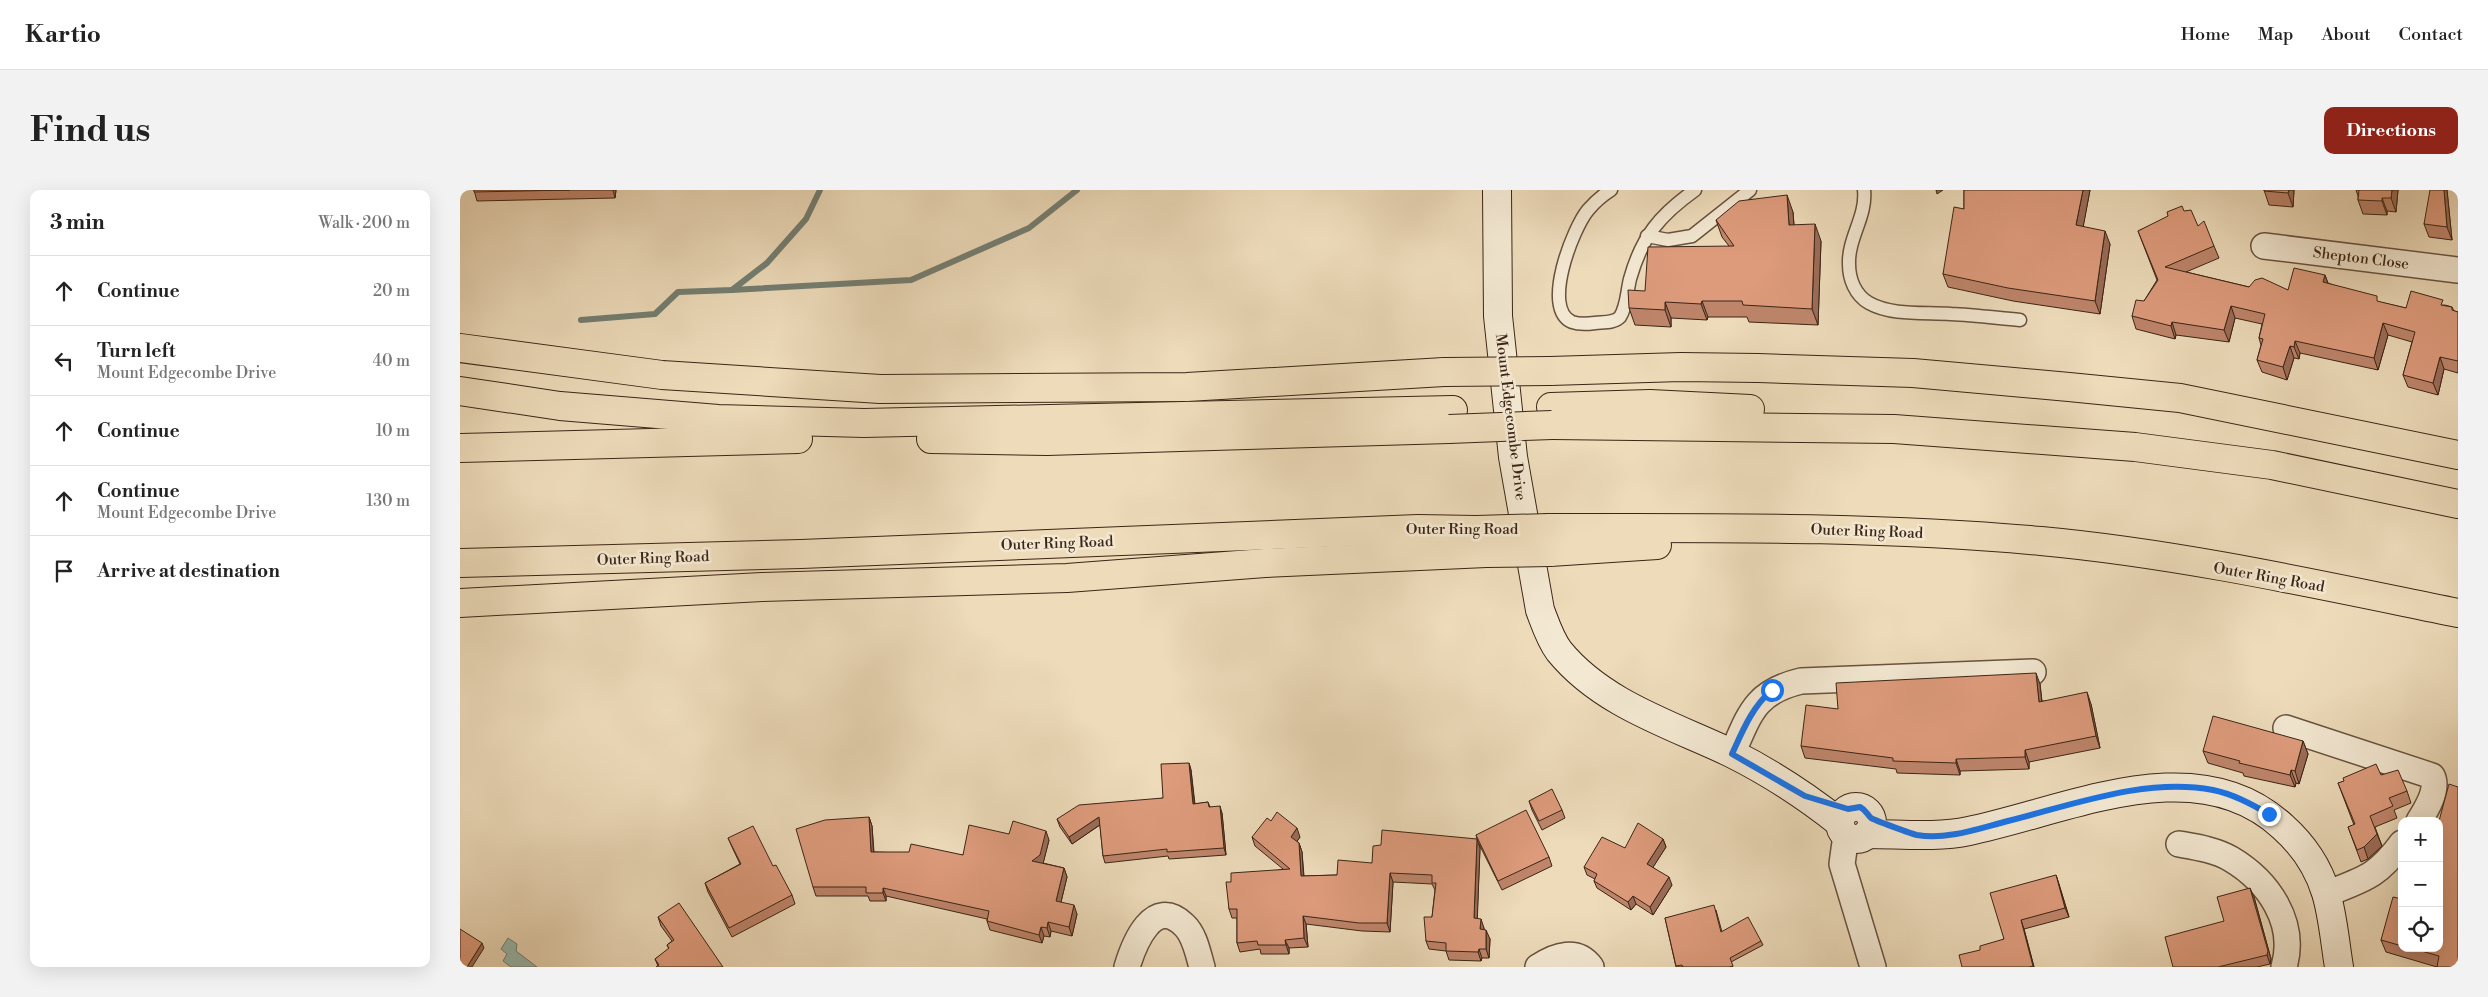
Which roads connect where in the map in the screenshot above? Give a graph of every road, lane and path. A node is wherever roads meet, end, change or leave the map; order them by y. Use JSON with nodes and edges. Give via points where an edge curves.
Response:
{"nodes":[{"id":1,"x":1497,"y":190,"type":"edge"},
{"id":2,"x":1611,"y":190,"type":"edge"},
{"id":3,"x":1696,"y":190,"type":"edge"},
{"id":4,"x":1750,"y":190,"type":"edge"},
{"id":5,"x":1864,"y":190,"type":"edge"},
{"id":6,"x":1647,"y":236,"type":"junction"},
{"id":7,"x":2264,"y":246,"type":"dead end"},
{"id":8,"x":2458,"y":270,"type":"edge"},
{"id":9,"x":2020,"y":320,"type":"dead end"},
{"id":10,"x":460,"y":348,"type":"edge"},
{"id":11,"x":460,"y":391,"type":"edge"},
{"id":12,"x":1450,"y":419,"type":"junction"},
{"id":13,"x":460,"y":448,"type":"edge"},
{"id":14,"x":2458,"y":455,"type":"edge"},
{"id":15,"x":2458,"y":504,"type":"edge"},
{"id":16,"x":1418,"y":529,"type":"junction"},
{"id":17,"x":1481,"y":542,"type":"junction"},
{"id":18,"x":460,"y":563,"type":"edge"},
{"id":19,"x":460,"y":581,"type":"edge"},
{"id":20,"x":460,"y":603,"type":"edge"},
{"id":21,"x":2458,"y":613,"type":"edge"},
{"id":22,"x":2033,"y":672,"type":"edge"},
{"id":23,"x":2286,"y":728,"type":"dead end"},
{"id":24,"x":1732,"y":754,"type":"junction"},
{"id":25,"x":2420,"y":817,"type":"edge"},
{"id":26,"x":1855,"y":826,"type":"junction"},
{"id":27,"x":2179,"y":844,"type":"dead end"},
{"id":28,"x":2398,"y":849,"type":"edge"},
{"id":29,"x":2326,"y":894,"type":"junction"},
{"id":30,"x":1127,"y":967,"type":"edge"},
{"id":31,"x":1202,"y":967,"type":"edge"},
{"id":32,"x":1538,"y":967,"type":"edge"},
{"id":33,"x":1592,"y":967,"type":"edge"},
{"id":34,"x":1873,"y":967,"type":"edge"},
{"id":35,"x":2284,"y":967,"type":"edge"},
{"id":36,"x":2339,"y":967,"type":"edge"}],
"edges":[{"from":1,"to":24,"type":"street","name":"Mount Edgecombe Drive","via":[[1498,316],[1513,457],[1540,610],[1547,629],[1558,650],[1600,690]]},
{"from":2,"to":6,"type":"lane","via":[[1587,211],[1572,237],[1560,280],[1559,300],[1563,314],[1583,324],[1618,319],[1623,313],[1636,256]]},
{"from":3,"to":6,"type":"lane","via":[[1662,215]]},
{"from":4,"to":6,"type":"lane","via":[[1692,236],[1668,240]]},
{"from":5,"to":9,"type":"lane","via":[[1864,203],[1849,252],[1849,267],[1854,287],[1867,302],[1894,310]]},
{"from":7,"to":8,"type":"street","name":"Shepton Close"},
{"from":10,"to":14,"type":"highway","bridge":true,"via":[[662,375],[880,389],[1187,386],[1444,372],[1681,367],[1913,373],[2180,398]]},
{"from":11,"to":12,"type":"highway","via":[[560,406],[718,419],[864,424]]},
{"from":12,"to":13,"type":"highway","via":[[1047,441],[878,438]]},
{"from":12,"to":15,"type":"highway","bridge":true,"via":[[1552,416],[1894,429],[2135,447],[2272,465]]},
{"from":16,"to":17,"type":"highway","name":"Outer Ring Road"},
{"from":16,"to":18,"type":"highway","name":"Outer Ring Road","via":[[801,554]]},
{"from":16,"to":19,"type":"highway","via":[[799,569]]},
{"from":17,"to":20,"type":"highway","via":[[1067,578],[762,587]]},
{"from":17,"to":21,"type":"highway","name":"Outer Ring Road","bridge":true,"via":[[1746,528],[1870,530],[2041,541],[2150,555]]},
{"from":22,"to":24,"type":"street","via":[[1801,681],[1784,685],[1760,700]]},
{"from":23,"to":25,"type":"street","via":[[2432,776],[2432,794]]},
{"from":24,"to":26,"type":"street","name":"Mount Edgecombe Drive"},
{"from":26,"to":29,"type":"street","via":[[1934,836],[1969,831],[2108,796],[2150,789],[2214,790],[2244,800],[2269,814],[2296,839],[2316,870]]},
{"from":26,"to":34,"type":"street","via":[[1844,873]]},
{"from":27,"to":35,"type":"street","via":[[2200,847],[2230,858],[2270,892],[2281,909],[2287,938],[2288,954]]},
{"from":28,"to":29,"type":"street","via":[[2375,873]]},
{"from":29,"to":36,"type":"street"},
{"from":30,"to":31,"type":"street","via":[[1146,925],[1164,917],[1174,918],[1185,925],[1194,940]]},
{"from":32,"to":33,"type":"street","via":[[1553,958],[1573,955],[1584,958]]}]}
